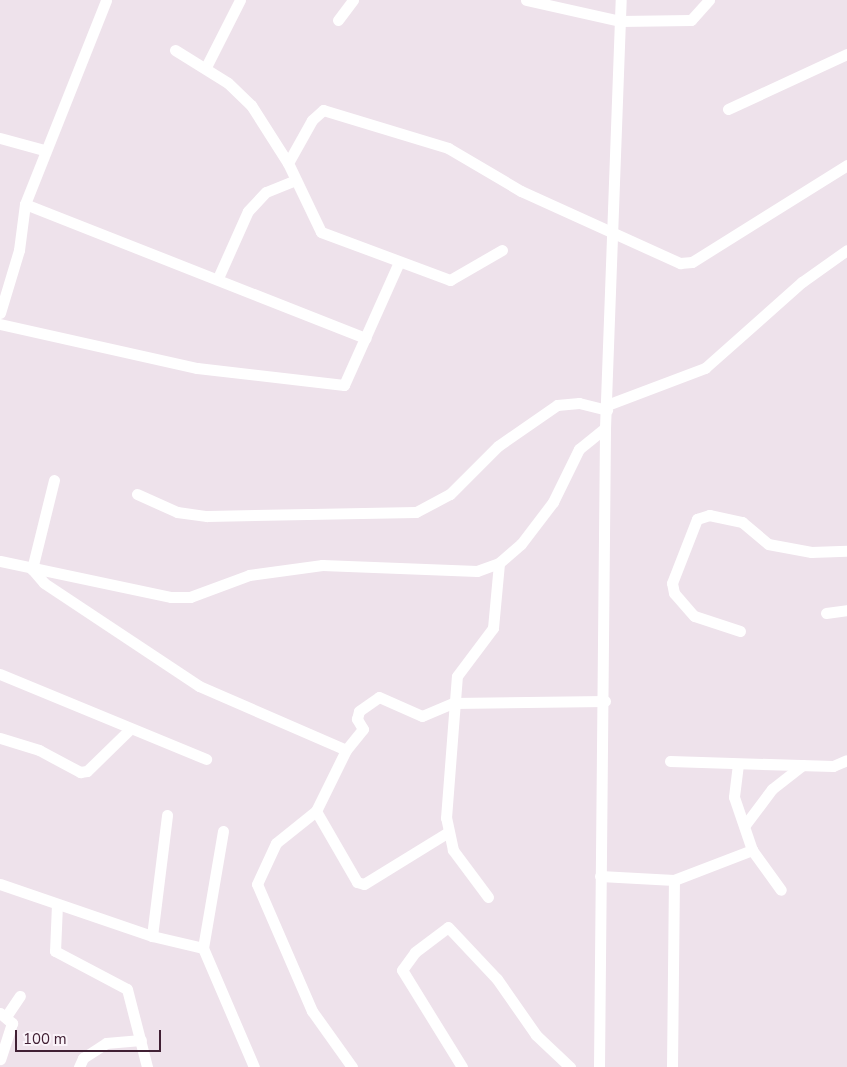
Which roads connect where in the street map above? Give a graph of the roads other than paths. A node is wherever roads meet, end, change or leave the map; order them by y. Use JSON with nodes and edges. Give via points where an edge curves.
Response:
{"nodes":[{"id":1,"x":106,"y":0,"type":"edge"},
{"id":2,"x":240,"y":0,"type":"edge"},
{"id":3,"x":353,"y":0,"type":"edge"},
{"id":4,"x":526,"y":0,"type":"edge"},
{"id":5,"x":621,"y":0,"type":"edge"},
{"id":6,"x":709,"y":0,"type":"edge"},
{"id":7,"x":338,"y":20,"type":"dead end"},
{"id":8,"x":620,"y":21,"type":"junction"},
{"id":9,"x":175,"y":50,"type":"dead end"},
{"id":10,"x":847,"y":54,"type":"edge"},
{"id":11,"x":206,"y":66,"type":"junction"},
{"id":12,"x":728,"y":109,"type":"dead end"},
{"id":13,"x":0,"y":138,"type":"edge"},
{"id":14,"x":44,"y":150,"type":"junction"},
{"id":15,"x":288,"y":163,"type":"junction"},
{"id":16,"x":847,"y":165,"type":"edge"},
{"id":17,"x":296,"y":180,"type":"junction"},
{"id":18,"x":25,"y":204,"type":"junction"},
{"id":19,"x":614,"y":232,"type":"junction"},
{"id":20,"x":502,"y":250,"type":"dead end"},
{"id":21,"x":847,"y":250,"type":"edge"},
{"id":22,"x":399,"y":262,"type":"junction"},
{"id":23,"x":218,"y":278,"type":"junction"},
{"id":24,"x":0,"y":313,"type":"edge"},
{"id":25,"x":0,"y":324,"type":"edge"},
{"id":26,"x":366,"y":338,"type":"junction"},
{"id":27,"x":607,"y":408,"type":"junction"},
{"id":28,"x":605,"y":428,"type":"junction"},
{"id":29,"x":54,"y":480,"type":"dead end"},
{"id":30,"x":137,"y":494,"type":"dead end"},
{"id":31,"x":847,"y":551,"type":"edge"},
{"id":32,"x":0,"y":561,"type":"edge"},
{"id":33,"x":499,"y":564,"type":"junction"},
{"id":34,"x":32,"y":569,"type":"junction"},
{"id":35,"x":847,"y":610,"type":"edge"},
{"id":36,"x":826,"y":612,"type":"dead end"},
{"id":37,"x":740,"y":631,"type":"dead end"},
{"id":38,"x":0,"y":674,"type":"edge"},
{"id":39,"x":605,"y":701,"type":"junction"},
{"id":40,"x":453,"y":703,"type":"junction"},
{"id":41,"x":130,"y":729,"type":"junction"},
{"id":42,"x":0,"y":738,"type":"edge"},
{"id":43,"x":346,"y":750,"type":"junction"},
{"id":44,"x":206,"y":759,"type":"dead end"},
{"id":45,"x":670,"y":760,"type":"dead end"},
{"id":46,"x":847,"y":760,"type":"edge"},
{"id":47,"x":738,"y":764,"type":"junction"},
{"id":48,"x":803,"y":765,"type":"junction"},
{"id":49,"x":316,"y":811,"type":"junction"},
{"id":50,"x":167,"y":815,"type":"dead end"},
{"id":51,"x":745,"y":825,"type":"junction"},
{"id":52,"x":223,"y":831,"type":"dead end"},
{"id":53,"x":447,"y":833,"type":"junction"},
{"id":54,"x":752,"y":850,"type":"junction"},
{"id":55,"x":600,"y":876,"type":"junction"},
{"id":56,"x":674,"y":880,"type":"junction"},
{"id":57,"x":0,"y":884,"type":"edge"},
{"id":58,"x":781,"y":890,"type":"dead end"},
{"id":59,"x":488,"y":897,"type":"dead end"},
{"id":60,"x":57,"y":904,"type":"junction"},
{"id":61,"x":152,"y":936,"type":"junction"},
{"id":62,"x":204,"y":948,"type":"junction"},
{"id":63,"x":20,"y":996,"type":"dead end"},
{"id":64,"x":3,"y":1014,"type":"edge"},
{"id":65,"x":141,"y":1040,"type":"junction"},
{"id":66,"x":0,"y":1059,"type":"edge"},
{"id":67,"x":79,"y":1067,"type":"edge"},
{"id":68,"x":147,"y":1067,"type":"edge"},
{"id":69,"x":254,"y":1067,"type":"edge"},
{"id":70,"x":352,"y":1067,"type":"edge"},
{"id":71,"x":462,"y":1067,"type":"edge"},
{"id":72,"x":570,"y":1067,"type":"edge"},
{"id":73,"x":599,"y":1067,"type":"edge"},
{"id":74,"x":672,"y":1067,"type":"edge"}],
"edges":[{"from":1,"to":14,"type":"street"},
{"from":2,"to":11,"type":"street"},
{"from":3,"to":7,"type":"street"},
{"from":4,"to":8,"type":"street"},
{"from":5,"to":8,"type":"street"},
{"from":6,"to":8,"type":"street","via":[[691,20]]},
{"from":8,"to":19,"type":"street"},
{"from":9,"to":11,"type":"street"},
{"from":10,"to":12,"type":"street"},
{"from":11,"to":15,"type":"street","via":[[251,106]]},
{"from":13,"to":14,"type":"street"},
{"from":14,"to":18,"type":"street"},
{"from":15,"to":17,"type":"street"},
{"from":15,"to":19,"type":"street","via":[[312,120],[323,110],[448,148],[521,191]]},
{"from":16,"to":19,"type":"street","via":[[692,262],[680,263]]},
{"from":17,"to":22,"type":"street","via":[[321,232]]},
{"from":17,"to":23,"type":"street","via":[[266,192],[248,211]]},
{"from":18,"to":23,"type":"street"},
{"from":18,"to":24,"type":"street","via":[[19,250]]},
{"from":19,"to":27,"type":"street"},
{"from":20,"to":22,"type":"street","via":[[450,280]]},
{"from":21,"to":27,"type":"street","via":[[802,282],[705,368]]},
{"from":22,"to":26,"type":"street"},
{"from":23,"to":26,"type":"street"},
{"from":25,"to":26,"type":"street","via":[[197,368],[337,386],[350,378]]},
{"from":27,"to":28,"type":"street"},
{"from":27,"to":30,"type":"street","via":[[579,403],[557,404],[498,446],[450,494],[416,512],[207,516],[178,512]]},
{"from":28,"to":33,"type":"street","via":[[579,449],[553,502]]},
{"from":28,"to":39,"type":"street"},
{"from":29,"to":34,"type":"street"},
{"from":31,"to":37,"type":"street","via":[[810,552],[768,544],[742,522],[709,515],[697,518],[672,583],[674,593],[694,616]]},
{"from":32,"to":34,"type":"street"},
{"from":33,"to":34,"type":"street","via":[[464,573],[322,565],[249,575],[190,597],[171,597]]},
{"from":33,"to":40,"type":"street","via":[[496,621],[462,664]]},
{"from":34,"to":43,"type":"street","via":[[72,603],[199,686]]},
{"from":35,"to":36,"type":"street"},
{"from":38,"to":41,"type":"street"},
{"from":39,"to":40,"type":"street"},
{"from":39,"to":55,"type":"street"},
{"from":40,"to":43,"type":"street","via":[[422,716],[384,698],[373,699],[356,715],[363,729]]},
{"from":40,"to":53,"type":"street"},
{"from":41,"to":42,"type":"street","via":[[87,771],[80,772],[39,750]]},
{"from":41,"to":44,"type":"street"},
{"from":43,"to":49,"type":"street"},
{"from":45,"to":47,"type":"street"},
{"from":46,"to":48,"type":"street","via":[[833,766]]},
{"from":47,"to":48,"type":"street"},
{"from":47,"to":51,"type":"street","via":[[734,798]]},
{"from":48,"to":51,"type":"street","via":[[772,789]]},
{"from":49,"to":53,"type":"street","via":[[357,882],[364,884]]},
{"from":49,"to":70,"type":"street","via":[[276,843],[257,884],[312,1011]]},
{"from":50,"to":61,"type":"street"},
{"from":51,"to":54,"type":"street"},
{"from":52,"to":62,"type":"street"},
{"from":53,"to":59,"type":"street","via":[[457,856]]},
{"from":54,"to":56,"type":"street"},
{"from":54,"to":58,"type":"street"},
{"from":55,"to":56,"type":"street"},
{"from":55,"to":73,"type":"street"},
{"from":56,"to":74,"type":"street"},
{"from":57,"to":60,"type":"street"},
{"from":60,"to":61,"type":"street"},
{"from":60,"to":65,"type":"street","via":[[55,951],[127,989]]},
{"from":61,"to":62,"type":"street"},
{"from":62,"to":69,"type":"street"},
{"from":63,"to":64,"type":"street"},
{"from":64,"to":66,"type":"street","via":[[12,1023]]},
{"from":65,"to":67,"type":"street","via":[[106,1043],[83,1058]]},
{"from":65,"to":68,"type":"street"},
{"from":71,"to":72,"type":"street","via":[[402,970],[415,952],[448,927],[497,979],[536,1035]]}]}
